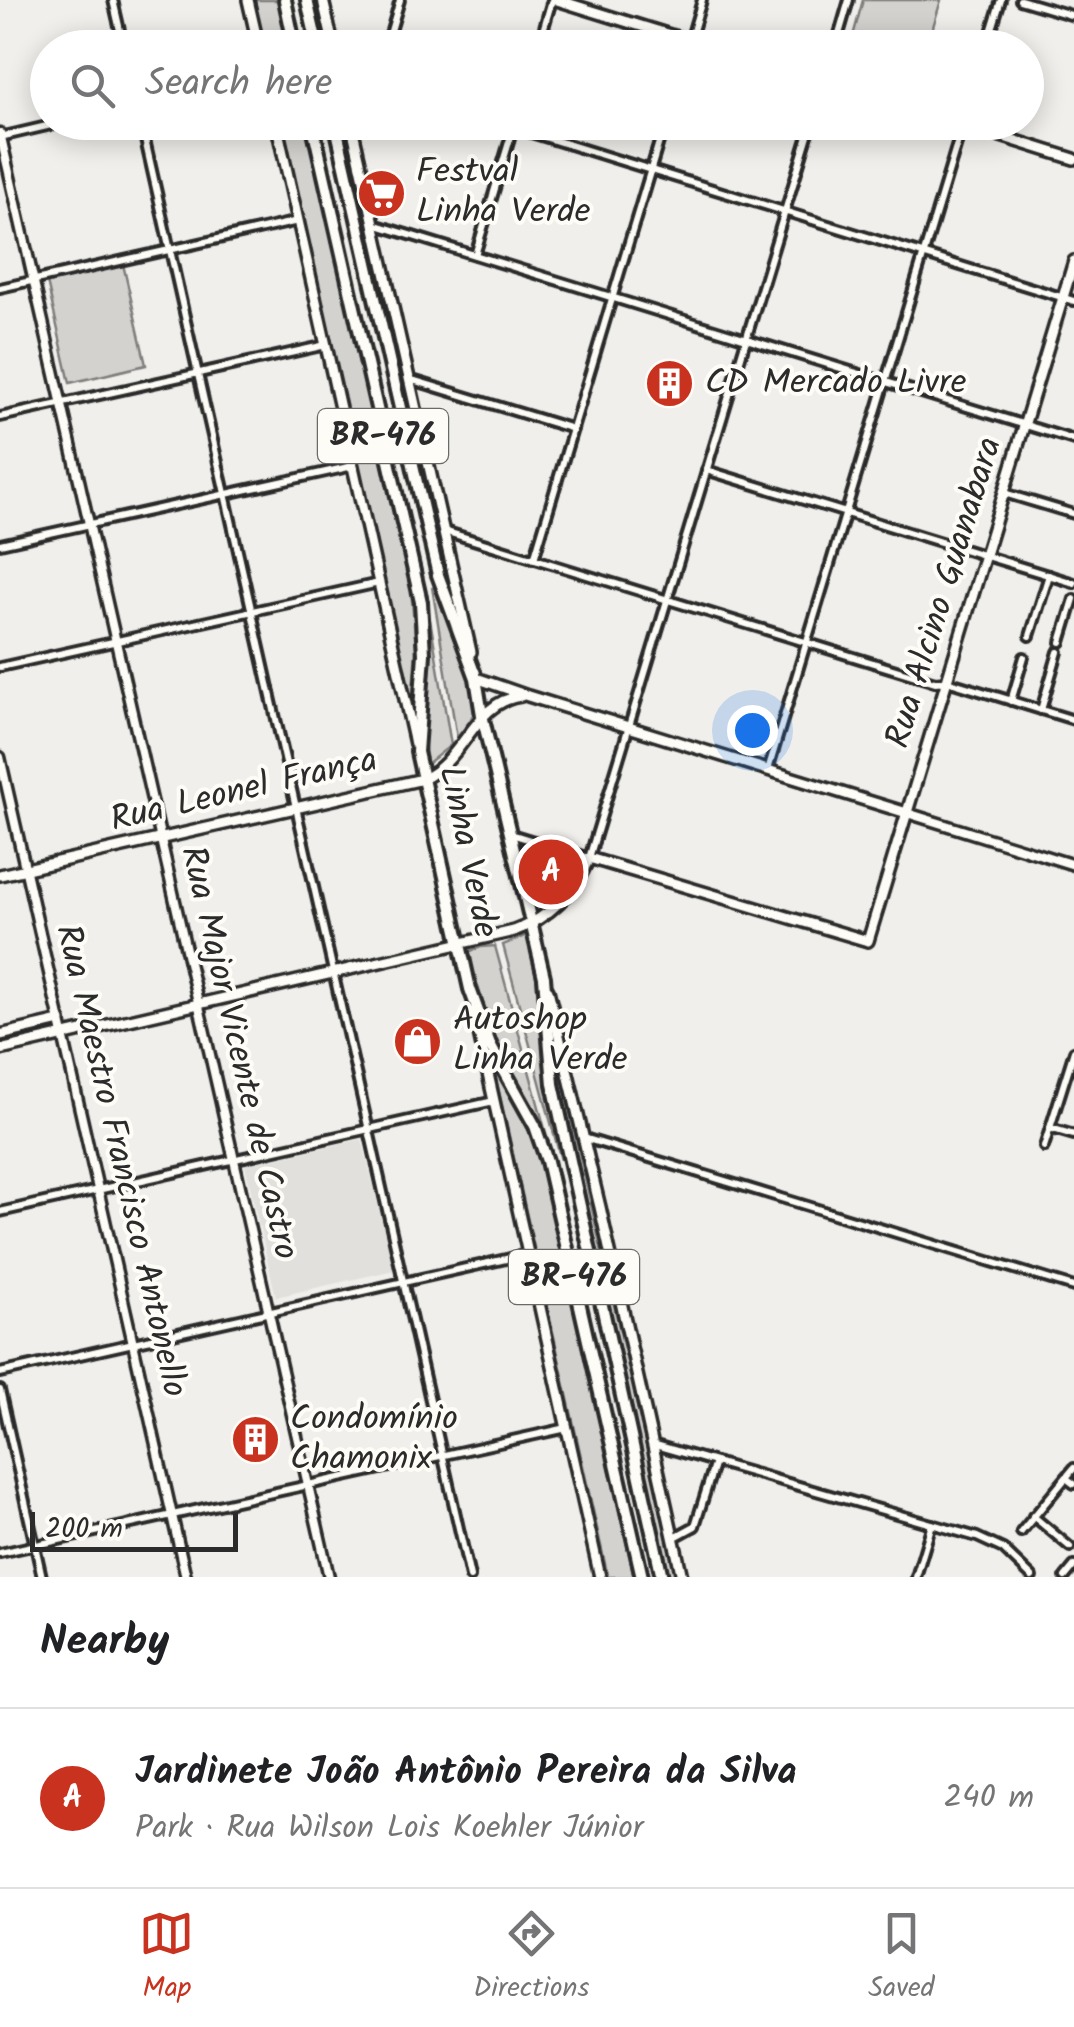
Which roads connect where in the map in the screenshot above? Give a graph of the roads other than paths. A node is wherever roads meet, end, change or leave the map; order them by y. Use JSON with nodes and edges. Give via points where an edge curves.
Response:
{"nodes":[{"id":1,"x":113,"y":0,"type":"edge"},
{"id":2,"x":248,"y":0,"type":"edge"},
{"id":3,"x":284,"y":0,"type":"edge"},
{"id":4,"x":307,"y":0,"type":"edge"},
{"id":5,"x":324,"y":0,"type":"edge"},
{"id":6,"x":400,"y":0,"type":"edge"},
{"id":7,"x":555,"y":0,"type":"edge"},
{"id":8,"x":702,"y":0,"type":"edge"},
{"id":9,"x":849,"y":0,"type":"edge"},
{"id":10,"x":1001,"y":0,"type":"edge"},
{"id":11,"x":1020,"y":0,"type":"edge"},
{"id":12,"x":1074,"y":16,"type":"edge"},
{"id":13,"x":120,"y":30,"type":"edge"},
{"id":14,"x":255,"y":30,"type":"edge"},
{"id":15,"x":291,"y":30,"type":"edge"},
{"id":16,"x":314,"y":30,"type":"edge"},
{"id":17,"x":330,"y":30,"type":"edge"},
{"id":18,"x":391,"y":30,"type":"edge"},
{"id":19,"x":544,"y":30,"type":"edge"},
{"id":20,"x":646,"y":30,"type":"edge"},
{"id":21,"x":693,"y":30,"type":"edge"},
{"id":22,"x":840,"y":30,"type":"edge"},
{"id":23,"x":992,"y":30,"type":"edge"},
{"id":24,"x":30,"y":129,"type":"edge"},
{"id":25,"x":0,"y":136,"type":"edge"},
{"id":26,"x":145,"y":140,"type":"edge"},
{"id":27,"x":280,"y":140,"type":"edge"},
{"id":28,"x":316,"y":140,"type":"edge"},
{"id":29,"x":339,"y":140,"type":"edge"},
{"id":30,"x":355,"y":140,"type":"edge"},
{"id":31,"x":510,"y":140,"type":"edge"},
{"id":32,"x":560,"y":140,"type":"edge"},
{"id":33,"x":660,"y":140,"type":"edge"},
{"id":34,"x":807,"y":140,"type":"edge"},
{"id":35,"x":956,"y":140,"type":"edge"},
{"id":36,"x":1014,"y":140,"type":"edge"},
{"id":37,"x":1074,"y":159,"type":"edge"},
{"id":38,"x":651,"y":170,"type":"junction"},
{"id":39,"x":785,"y":212,"type":"junction"},
{"id":40,"x":298,"y":221,"type":"junction"},
{"id":41,"x":374,"y":224,"type":"junction"},
{"id":42,"x":170,"y":250,"type":"junction"},
{"id":43,"x":475,"y":255,"type":"junction"},
{"id":44,"x":924,"y":255,"type":"junction"},
{"id":45,"x":1074,"y":260,"type":"edge"},
{"id":46,"x":34,"y":280,"type":"junction"},
{"id":47,"x":0,"y":288,"type":"edge"},
{"id":48,"x":612,"y":297,"type":"junction"},
{"id":49,"x":1063,"y":298,"type":"junction"},
{"id":50,"x":1074,"y":302,"type":"edge"},
{"id":51,"x":746,"y":339,"type":"junction"},
{"id":52,"x":326,"y":344,"type":"junction"},
{"id":53,"x":198,"y":373,"type":"junction"},
{"id":54,"x":409,"y":379,"type":"junction"},
{"id":55,"x":885,"y":382,"type":"junction"},
{"id":56,"x":62,"y":403,"type":"junction"},
{"id":57,"x":0,"y":417,"type":"edge"},
{"id":58,"x":1024,"y":425,"type":"junction"},
{"id":59,"x":572,"y":429,"type":"junction"},
{"id":60,"x":1074,"y":440,"type":"edge"},
{"id":61,"x":353,"y":466,"type":"junction"},
{"id":62,"x":706,"y":470,"type":"junction"},
{"id":63,"x":1004,"y":493,"type":"junction"},
{"id":64,"x":225,"y":494,"type":"junction"},
{"id":65,"x":846,"y":513,"type":"junction"},
{"id":66,"x":1074,"y":514,"type":"edge"},
{"id":67,"x":89,"y":524,"type":"junction"},
{"id":68,"x":443,"y":531,"type":"junction"},
{"id":69,"x":0,"y":544,"type":"edge"},
{"id":70,"x":985,"y":556,"type":"junction"},
{"id":71,"x":534,"y":559,"type":"junction"},
{"id":72,"x":1049,"y":575,"type":"junction"},
{"id":73,"x":379,"y":583,"type":"junction"},
{"id":74,"x":1074,"y":583,"type":"edge"},
{"id":75,"x":1074,"y":598,"type":"edge"},
{"id":76,"x":667,"y":600,"type":"junction"},
{"id":77,"x":251,"y":612,"type":"junction"},
{"id":78,"x":1030,"y":636,"type":"dead end"},
{"id":79,"x":116,"y":642,"type":"junction"},
{"id":80,"x":806,"y":642,"type":"junction"},
{"id":81,"x":1061,"y":642,"type":"dead end"},
{"id":82,"x":1058,"y":652,"type":"dead end"},
{"id":83,"x":1024,"y":657,"type":"dead end"},
{"id":84,"x":0,"y":668,"type":"edge"},
{"id":85,"x":476,"y":678,"type":"junction"},
{"id":86,"x":947,"y":682,"type":"junction"},
{"id":87,"x":528,"y":696,"type":"junction"},
{"id":88,"x":1011,"y":701,"type":"junction"},
{"id":89,"x":1041,"y":710,"type":"junction"},
{"id":90,"x":482,"y":715,"type":"junction"},
{"id":91,"x":1074,"y":720,"type":"edge"},
{"id":92,"x":629,"y":726,"type":"junction"},
{"id":93,"x":417,"y":752,"type":"junction"},
{"id":94,"x":0,"y":756,"type":"edge"},
{"id":95,"x":768,"y":770,"type":"junction"},
{"id":96,"x":423,"y":779,"type":"junction"},
{"id":97,"x":296,"y":808,"type":"junction"},
{"id":98,"x":907,"y":814,"type":"junction"},
{"id":99,"x":510,"y":834,"type":"junction"},
{"id":100,"x":161,"y":838,"type":"junction"},
{"id":101,"x":589,"y":858,"type":"junction"},
{"id":102,"x":1074,"y":865,"type":"edge"},
{"id":103,"x":26,"y":869,"type":"junction"},
{"id":104,"x":0,"y":875,"type":"edge"},
{"id":105,"x":532,"y":924,"type":"junction"},
{"id":106,"x":460,"y":945,"type":"junction"},
{"id":107,"x":333,"y":974,"type":"junction"},
{"id":108,"x":544,"y":977,"type":"junction"},
{"id":109,"x":470,"y":989,"type":"junction"},
{"id":110,"x":199,"y":1004,"type":"junction"},
{"id":111,"x":60,"y":1021,"type":"junction"},
{"id":112,"x":0,"y":1034,"type":"edge"},
{"id":113,"x":64,"y":1036,"type":"junction"},
{"id":114,"x":0,"y":1050,"type":"edge"},
{"id":115,"x":1074,"y":1051,"type":"edge"},
{"id":116,"x":1070,"y":1077,"type":"edge"},
{"id":117,"x":494,"y":1101,"type":"junction"},
{"id":118,"x":1050,"y":1128,"type":"junction"},
{"id":119,"x":368,"y":1129,"type":"junction"},
{"id":120,"x":1074,"y":1135,"type":"edge"},
{"id":121,"x":584,"y":1138,"type":"junction"},
{"id":122,"x":1044,"y":1146,"type":"dead end"},
{"id":123,"x":234,"y":1159,"type":"junction"},
{"id":124,"x":98,"y":1190,"type":"junction"},
{"id":125,"x":0,"y":1212,"type":"edge"},
{"id":126,"x":528,"y":1254,"type":"junction"},
{"id":127,"x":403,"y":1282,"type":"junction"},
{"id":128,"x":1074,"y":1287,"type":"edge"},
{"id":129,"x":269,"y":1312,"type":"junction"},
{"id":130,"x":133,"y":1343,"type":"junction"},
{"id":131,"x":0,"y":1373,"type":"edge"},
{"id":132,"x":0,"y":1390,"type":"edge"},
{"id":133,"x":567,"y":1428,"type":"junction"},
{"id":134,"x":652,"y":1444,"type":"junction"},
{"id":135,"x":442,"y":1456,"type":"junction"},
{"id":136,"x":715,"y":1462,"type":"junction"},
{"id":137,"x":1071,"y":1473,"type":"edge"},
{"id":138,"x":1074,"y":1484,"type":"edge"},
{"id":139,"x":308,"y":1485,"type":"junction"},
{"id":140,"x":172,"y":1516,"type":"junction"},
{"id":141,"x":1033,"y":1516,"type":"junction"},
{"id":142,"x":932,"y":1524,"type":"junction"},
{"id":143,"x":1021,"y":1532,"type":"dead end"},
{"id":144,"x":673,"y":1538,"type":"junction"},
{"id":145,"x":35,"y":1546,"type":"junction"},
{"id":146,"x":1070,"y":1548,"type":"dead end"},
{"id":147,"x":0,"y":1554,"type":"edge"},
{"id":148,"x":1074,"y":1566,"type":"edge"},
{"id":149,"x":42,"y":1577,"type":"edge"},
{"id":150,"x":186,"y":1577,"type":"edge"},
{"id":151,"x":328,"y":1577,"type":"edge"},
{"id":152,"x":470,"y":1577,"type":"edge"},
{"id":153,"x":600,"y":1577,"type":"edge"},
{"id":154,"x":642,"y":1577,"type":"edge"},
{"id":155,"x":662,"y":1577,"type":"edge"},
{"id":156,"x":682,"y":1577,"type":"edge"},
{"id":157,"x":916,"y":1577,"type":"edge"},
{"id":158,"x":1032,"y":1577,"type":"edge"},
{"id":159,"x":1064,"y":1577,"type":"edge"}],
"edges":[{"from":1,"to":13,"type":"street"},
{"from":2,"to":14,"type":"main road"},
{"from":3,"to":15,"type":"highway"},
{"from":4,"to":16,"type":"highway"},
{"from":5,"to":17,"type":"main road"},
{"from":6,"to":18,"type":"street"},
{"from":7,"to":19,"type":"street"},
{"from":7,"to":20,"type":"main road"},
{"from":8,"to":21,"type":"street"},
{"from":9,"to":22,"type":"street"},
{"from":10,"to":23,"type":"street"},
{"from":11,"to":12,"type":"street"},
{"from":24,"to":25,"type":"street"},
{"from":25,"to":46,"type":"street","name":"Rua Major Vicente de Castro"},
{"from":26,"to":42,"type":"street"},
{"from":27,"to":40,"type":"main road"},
{"from":28,"to":93,"type":"highway","name":"Linha Verde","number":"BR-476","via":[[420,602]]},
{"from":29,"to":85,"type":"highway","name":"Linha Verde","number":"BR-476","via":[[438,575]]},
{"from":30,"to":41,"type":"main road"},
{"from":31,"to":43,"type":"street"},
{"from":32,"to":38,"type":"street"},
{"from":33,"to":38,"type":"street"},
{"from":34,"to":39,"type":"street"},
{"from":35,"to":44,"type":"street"},
{"from":36,"to":37,"type":"main road"},
{"from":38,"to":39,"type":"street"},
{"from":38,"to":48,"type":"street"},
{"from":39,"to":44,"type":"street"},
{"from":39,"to":51,"type":"street"},
{"from":40,"to":42,"type":"street"},
{"from":40,"to":52,"type":"main road"},
{"from":41,"to":43,"type":"street"},
{"from":41,"to":54,"type":"main road"},
{"from":42,"to":46,"type":"street"},
{"from":42,"to":53,"type":"street"},
{"from":43,"to":48,"type":"street"},
{"from":44,"to":49,"type":"street"},
{"from":44,"to":55,"type":"street"},
{"from":45,"to":49,"type":"main road","name":"Rua Alcino Guanabara"},
{"from":46,"to":47,"type":"street"},
{"from":46,"to":56,"type":"street","name":"Rua Major Vicente de Castro"},
{"from":48,"to":51,"type":"street"},
{"from":48,"to":59,"type":"street"},
{"from":49,"to":50,"type":"street"},
{"from":49,"to":58,"type":"main road","name":"Rua Alcino Guanabara"},
{"from":51,"to":55,"type":"street"},
{"from":51,"to":62,"type":"street"},
{"from":52,"to":53,"type":"street"},
{"from":52,"to":61,"type":"main road"},
{"from":53,"to":56,"type":"street"},
{"from":53,"to":64,"type":"street"},
{"from":54,"to":59,"type":"street"},
{"from":54,"to":68,"type":"main road"},
{"from":55,"to":58,"type":"street"},
{"from":55,"to":65,"type":"street"},
{"from":56,"to":57,"type":"street"},
{"from":56,"to":67,"type":"street","name":"Rua Major Vicente de Castro"},
{"from":58,"to":60,"type":"street"},
{"from":58,"to":63,"type":"main road","name":"Rua Alcino Guanabara"},
{"from":59,"to":71,"type":"street"},
{"from":61,"to":64,"type":"street"},
{"from":61,"to":73,"type":"main road"},
{"from":62,"to":65,"type":"street"},
{"from":62,"to":76,"type":"street"},
{"from":63,"to":66,"type":"street"},
{"from":63,"to":70,"type":"main road","name":"Rua Alcino Guanabara"},
{"from":64,"to":67,"type":"street"},
{"from":64,"to":77,"type":"street"},
{"from":65,"to":70,"type":"street"},
{"from":65,"to":80,"type":"street"},
{"from":67,"to":69,"type":"street"},
{"from":67,"to":79,"type":"street","name":"Rua Major Vicente de Castro"},
{"from":68,"to":71,"type":"street"},
{"from":68,"to":85,"type":"main road"},
{"from":70,"to":72,"type":"street"},
{"from":70,"to":86,"type":"main road","name":"Rua Alcino Guanabara"},
{"from":71,"to":76,"type":"street"},
{"from":72,"to":74,"type":"street"},
{"from":72,"to":78,"type":"street"},
{"from":73,"to":77,"type":"street"},
{"from":73,"to":93,"type":"main road"},
{"from":75,"to":81,"type":"street"},
{"from":76,"to":80,"type":"street"},
{"from":76,"to":92,"type":"street"},
{"from":77,"to":79,"type":"street"},
{"from":77,"to":97,"type":"street"},
{"from":79,"to":84,"type":"street"},
{"from":79,"to":100,"type":"street","name":"Rua Major Vicente de Castro"},
{"from":80,"to":86,"type":"street"},
{"from":80,"to":95,"type":"street"},
{"from":82,"to":89,"type":"street"},
{"from":83,"to":88,"type":"street"},
{"from":85,"to":87,"type":"main road"},
{"from":85,"to":90,"type":"highway","name":"Linha Verde","number":"BR-476"},
{"from":86,"to":88,"type":"street"},
{"from":86,"to":98,"type":"main road","name":"Rua Alcino Guanabara"},
{"from":87,"to":90,"type":"main road","via":[[500,701]]},
{"from":87,"to":92,"type":"main road"},
{"from":88,"to":89,"type":"street"},
{"from":89,"to":91,"type":"street"},
{"from":90,"to":96,"type":"main road","name":"Rua Leonel França","via":[[455,756]]},
{"from":90,"to":99,"type":"highway","name":"Linha Verde","number":"BR-476"},
{"from":92,"to":95,"type":"main road"},
{"from":92,"to":101,"type":"street"},
{"from":93,"to":96,"type":"highway","name":"Linha Verde","number":"BR-476"},
{"from":94,"to":103,"type":"street","name":"Rua Maestro Francisco Antonello"},
{"from":95,"to":98,"type":"main road"},
{"from":96,"to":97,"type":"main road","name":"Rua Leonel França"},
{"from":96,"to":106,"type":"highway","name":"Linha Verde","number":"BR-476"},
{"from":97,"to":100,"type":"main road","name":"Rua Leonel França"},
{"from":97,"to":107,"type":"street"},
{"from":98,"to":101,"type":"main road","name":"Rua Alcino Guanabara","via":[[868,942]]},
{"from":98,"to":102,"type":"street"},
{"from":99,"to":101,"type":"street"},
{"from":99,"to":105,"type":"highway","name":"Linha Verde","number":"BR-476"},
{"from":100,"to":103,"type":"main road","name":"Rua Leonel França"},
{"from":100,"to":110,"type":"street","name":"Rua Major Vicente de Castro"},
{"from":101,"to":105,"type":"main road","via":[[569,892]]},
{"from":103,"to":104,"type":"main road","name":"Rua Leonel França"},
{"from":103,"to":111,"type":"street","name":"Rua Maestro Francisco Antonello"},
{"from":105,"to":106,"type":"main road"},
{"from":105,"to":108,"type":"highway","name":"Linha Verde","number":"BR-476"},
{"from":106,"to":107,"type":"main road"},
{"from":106,"to":109,"type":"highway","name":"Linha Verde","number":"BR-476"},
{"from":107,"to":110,"type":"main road"},
{"from":107,"to":119,"type":"street"},
{"from":108,"to":121,"type":"main road"},
{"from":108,"to":155,"type":"highway","name":"Linha Verde","number":"BR-476","via":[[553,1084]]},
{"from":109,"to":117,"type":"main road"},
{"from":109,"to":154,"type":"highway","name":"Linha Verde","number":"BR-476","via":[[547,1161]]},
{"from":110,"to":113,"type":"main road"},
{"from":110,"to":123,"type":"street","name":"Rua Major Vicente de Castro"},
{"from":111,"to":112,"type":"main road"},
{"from":111,"to":113,"type":"street","name":"Rua Maestro Francisco Antonello"},
{"from":113,"to":114,"type":"main road"},
{"from":113,"to":124,"type":"street","name":"Rua Maestro Francisco Antonello"},
{"from":115,"to":116,"type":"street"},
{"from":116,"to":118,"type":"street"},
{"from":117,"to":119,"type":"street"},
{"from":117,"to":126,"type":"main road"},
{"from":118,"to":120,"type":"street"},
{"from":118,"to":122,"type":"street"},
{"from":119,"to":123,"type":"street"},
{"from":119,"to":127,"type":"street"},
{"from":121,"to":128,"type":"street"},
{"from":121,"to":134,"type":"main road"},
{"from":123,"to":124,"type":"street"},
{"from":123,"to":129,"type":"street","name":"Rua Major Vicente de Castro"},
{"from":124,"to":125,"type":"street"},
{"from":124,"to":130,"type":"street","name":"Rua Maestro Francisco Antonello"},
{"from":126,"to":127,"type":"street"},
{"from":126,"to":133,"type":"main road"},
{"from":127,"to":129,"type":"street"},
{"from":127,"to":135,"type":"street"},
{"from":129,"to":130,"type":"street"},
{"from":129,"to":139,"type":"street","name":"Rua Major Vicente de Castro"},
{"from":130,"to":131,"type":"street"},
{"from":130,"to":140,"type":"street","name":"Rua Maestro Francisco Antonello"},
{"from":132,"to":145,"type":"street"},
{"from":133,"to":135,"type":"street"},
{"from":133,"to":153,"type":"main road"},
{"from":134,"to":136,"type":"street"},
{"from":134,"to":144,"type":"main road"},
{"from":135,"to":139,"type":"street"},
{"from":135,"to":152,"type":"street"},
{"from":136,"to":142,"type":"street"},
{"from":136,"to":144,"type":"street","via":[[695,1526]]},
{"from":137,"to":138,"type":"street"},
{"from":137,"to":141,"type":"street"},
{"from":139,"to":140,"type":"street"},
{"from":139,"to":151,"type":"street","name":"Rua Major Vicente de Castro"},
{"from":140,"to":145,"type":"street"},
{"from":140,"to":150,"type":"street","name":"Rua Maestro Francisco Antonello"},
{"from":141,"to":143,"type":"street"},
{"from":141,"to":146,"type":"street"},
{"from":142,"to":157,"type":"street"},
{"from":142,"to":158,"type":"street","via":[[1003,1549]]},
{"from":144,"to":156,"type":"main road"},
{"from":145,"to":147,"type":"street"},
{"from":145,"to":149,"type":"street"},
{"from":148,"to":159,"type":"street"}]}
